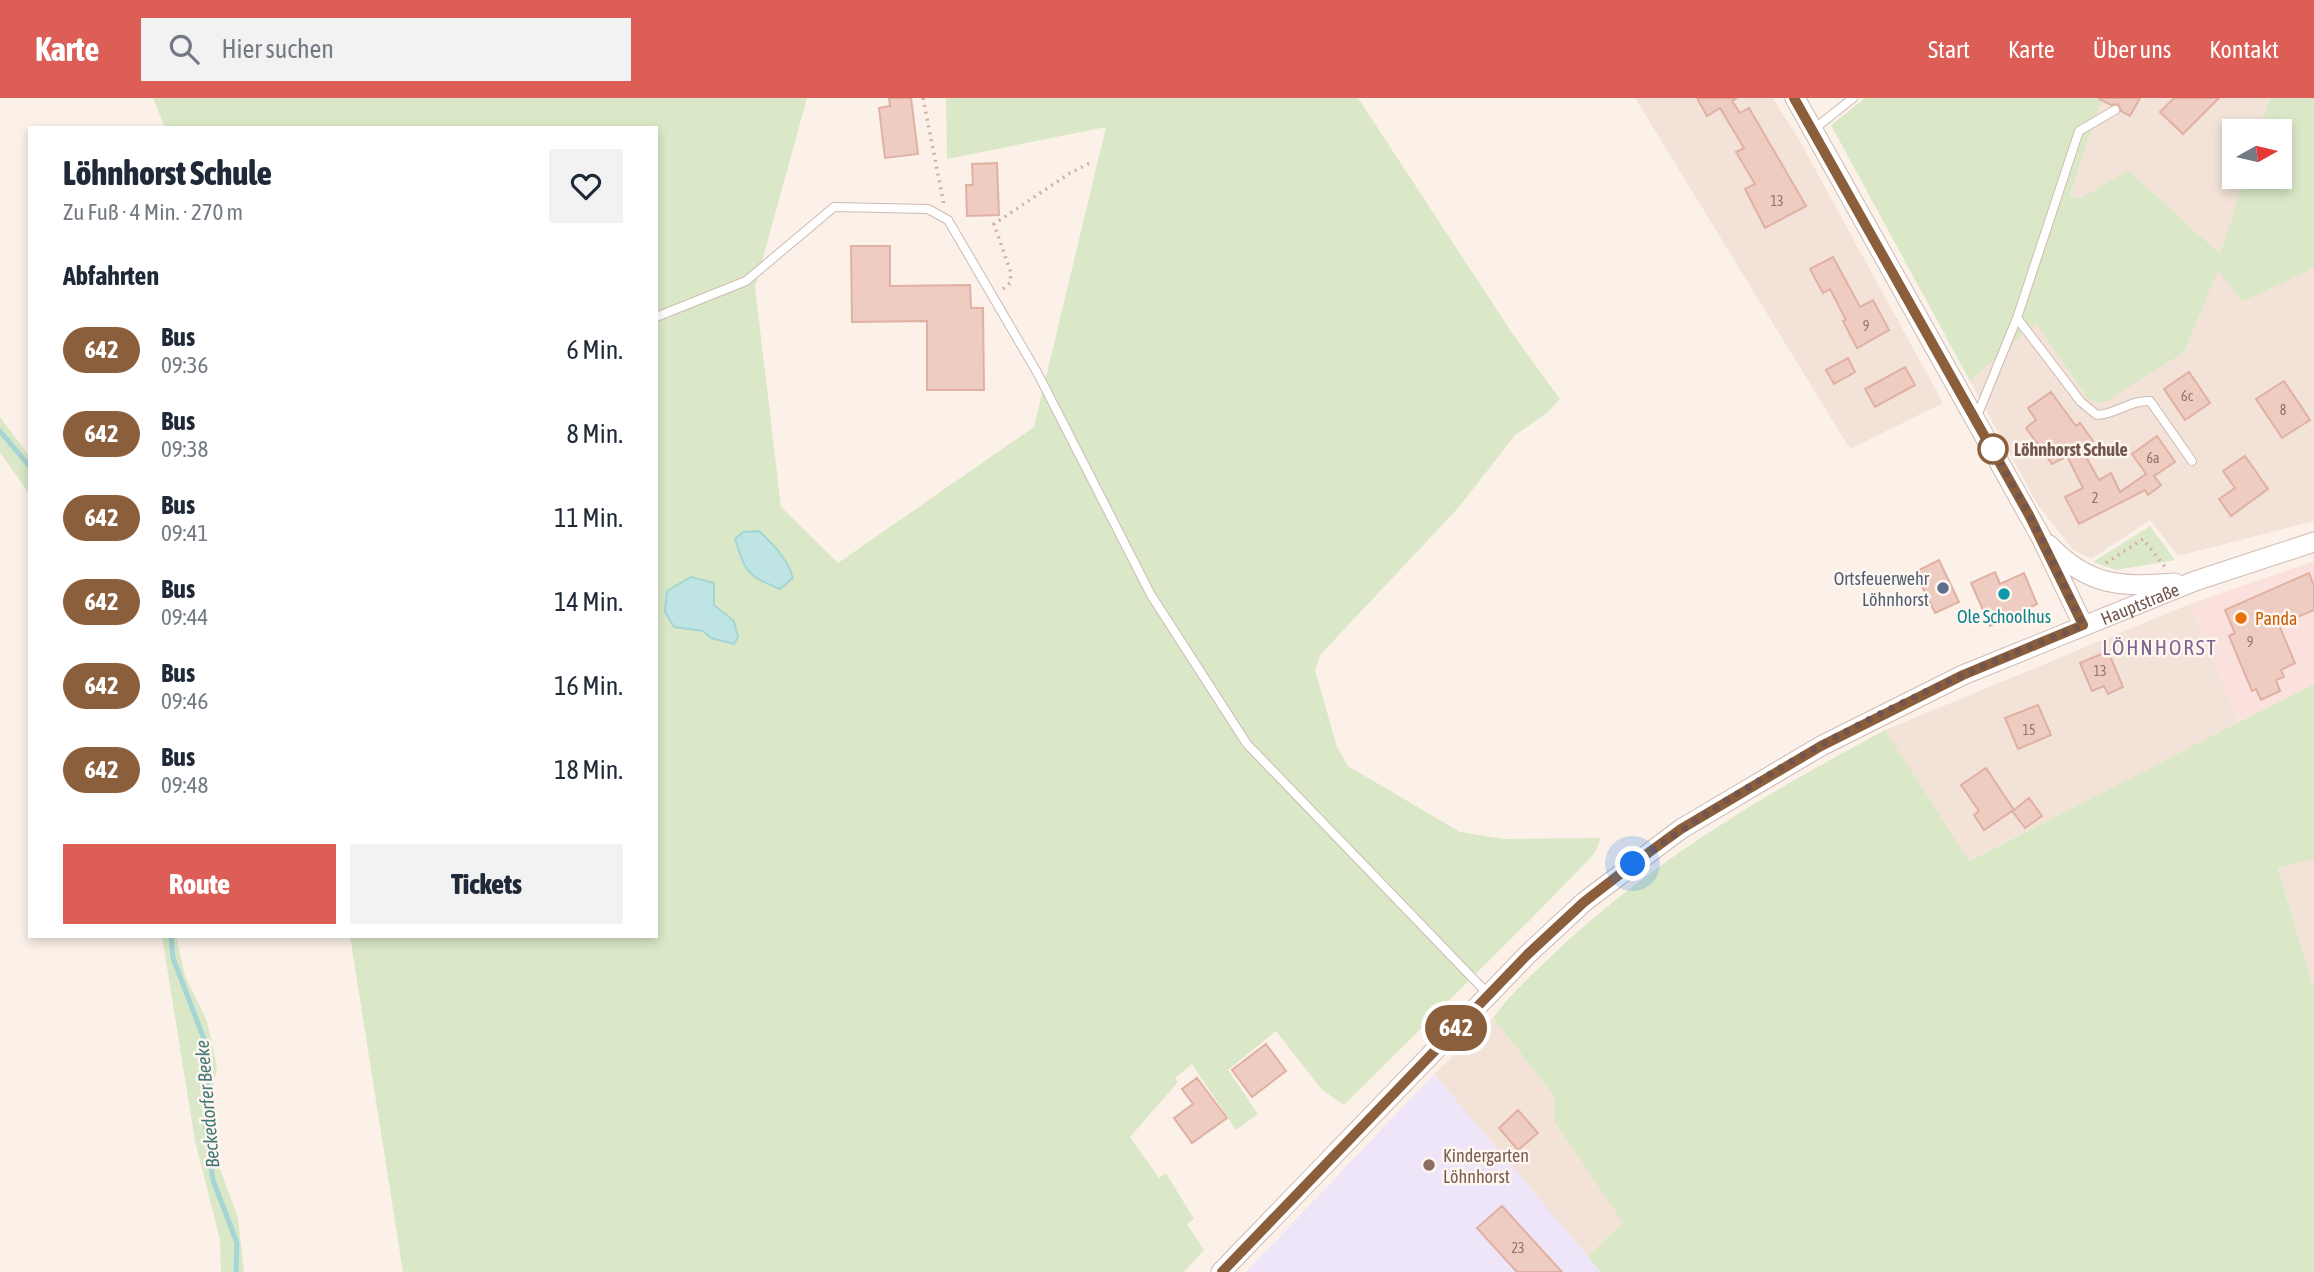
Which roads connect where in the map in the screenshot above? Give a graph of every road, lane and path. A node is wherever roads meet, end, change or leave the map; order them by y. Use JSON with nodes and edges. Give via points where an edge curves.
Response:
{"nodes":[{"id":1,"x":923,"y":98,"type":"edge"},
{"id":2,"x":1794,"y":98,"type":"edge"},
{"id":3,"x":1853,"y":98,"type":"edge"},
{"id":4,"x":2115,"y":110,"type":"dead end"},
{"id":5,"x":1814,"y":130,"type":"junction"},
{"id":6,"x":1092,"y":162,"type":"dead end"},
{"id":7,"x":948,"y":220,"type":"junction"},
{"id":8,"x":993,"y":297,"type":"junction"},
{"id":9,"x":658,"y":316,"type":"edge"},
{"id":10,"x":2017,"y":318,"type":"junction"},
{"id":11,"x":1976,"y":419,"type":"junction"},
{"id":12,"x":2192,"y":461,"type":"dead end"},
{"id":13,"x":2041,"y":537,"type":"junction"},
{"id":14,"x":2314,"y":542,"type":"edge"},
{"id":15,"x":2087,"y":576,"type":"junction"},
{"id":16,"x":2186,"y":582,"type":"junction"},
{"id":17,"x":2083,"y":625,"type":"junction"},
{"id":18,"x":1488,"y":994,"type":"junction"},
{"id":19,"x":1222,"y":1272,"type":"edge"}],
"edges":[{"from":1,"to":7,"type":"path"},
{"from":2,"to":5,"type":"street"},
{"from":3,"to":5,"type":"lane"},
{"from":4,"to":10,"type":"lane","via":[[2079,131]]},
{"from":5,"to":11,"type":"street"},
{"from":6,"to":8,"type":"path","via":[[994,224],[1011,273],[1010,283]]},
{"from":7,"to":8,"type":"lane"},
{"from":7,"to":9,"type":"lane","via":[[928,209],[834,207],[746,281]]},
{"from":8,"to":18,"type":"lane","via":[[1038,374],[1151,595],[1247,744]]},
{"from":10,"to":11,"type":"lane"},
{"from":10,"to":12,"type":"lane","via":[[2081,402],[2097,415],[2110,415],[2137,401],[2150,401]]},
{"from":11,"to":13,"type":"street"},
{"from":13,"to":15,"type":"street"},
{"from":13,"to":17,"type":"street"},
{"from":14,"to":16,"type":"street","name":"Hauptstraße"},
{"from":15,"to":16,"type":"street","via":[[2106,582]]},
{"from":15,"to":16,"type":"path","via":[[2143,539]]},
{"from":16,"to":17,"type":"street","name":"Hauptstraße"},
{"from":17,"to":18,"type":"street","name":"Hauptstraße","via":[[1894,708],[1692,822],[1584,902]]},
{"from":18,"to":19,"type":"street","name":"Hauptstraße"}]}
